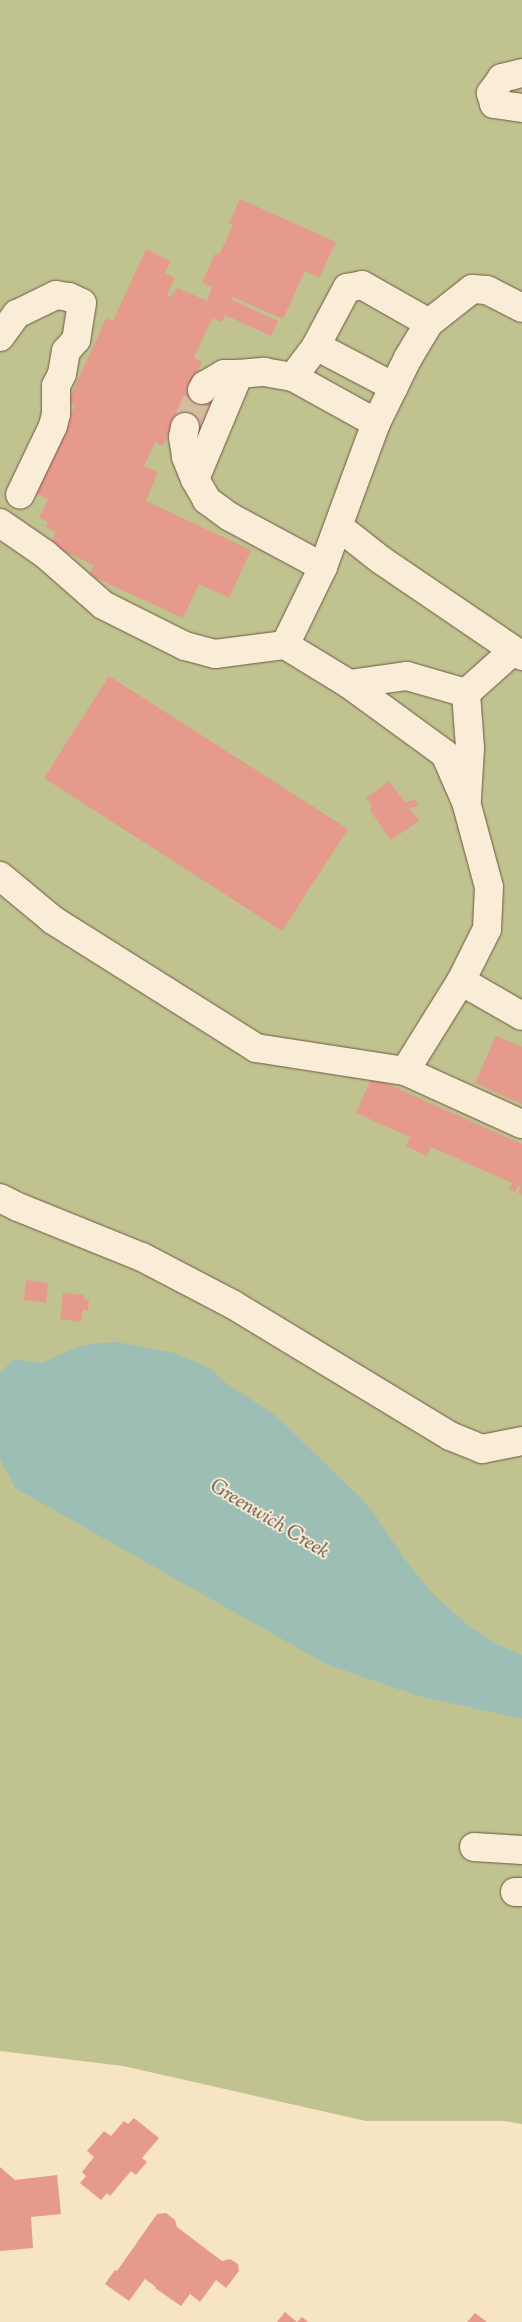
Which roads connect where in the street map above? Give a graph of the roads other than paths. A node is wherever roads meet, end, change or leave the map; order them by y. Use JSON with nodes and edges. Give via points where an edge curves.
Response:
{"nodes":[{"id":1,"x":522,"y":73,"type":"edge"},
{"id":2,"x":522,"y":108,"type":"edge"},
{"id":3,"x":522,"y":308,"type":"edge"},
{"id":4,"x":429,"y":324,"type":"junction"},
{"id":5,"x":0,"y":337,"type":"edge"},
{"id":6,"x":316,"y":346,"type":"junction"},
{"id":7,"x":239,"y":374,"type":"junction"},
{"id":8,"x":293,"y":377,"type":"junction"},
{"id":9,"x":394,"y":386,"type":"junction"},
{"id":10,"x":202,"y":390,"type":"tunnel mouth"},
{"id":11,"x":376,"y":423,"type":"junction"},
{"id":12,"x":185,"y":427,"type":"tunnel mouth"},
{"id":13,"x":195,"y":479,"type":"junction"},
{"id":14,"x":15,"y":493,"type":"edge"},
{"id":15,"x":0,"y":523,"type":"edge"},
{"id":16,"x":339,"y":527,"type":"junction"},
{"id":17,"x":323,"y":568,"type":"junction"},
{"id":18,"x":285,"y":645,"type":"junction"},
{"id":19,"x":517,"y":654,"type":"edge"},
{"id":20,"x":349,"y":684,"type":"junction"},
{"id":21,"x":466,"y":693,"type":"junction"},
{"id":22,"x":466,"y":802,"type":"junction"},
{"id":23,"x":0,"y":876,"type":"edge"},
{"id":24,"x":461,"y":981,"type":"junction"},
{"id":25,"x":522,"y":1016,"type":"edge"},
{"id":26,"x":405,"y":1071,"type":"junction"},
{"id":27,"x":522,"y":1124,"type":"edge"},
{"id":28,"x":0,"y":1198,"type":"edge"},
{"id":29,"x":522,"y":1441,"type":"edge"},
{"id":30,"x":474,"y":1846,"type":"dead end"},
{"id":31,"x":522,"y":1850,"type":"edge"}],
"edges":[{"from":1,"to":2,"type":"lane","via":[[502,78],[491,92],[494,104]]},
{"from":3,"to":4,"type":"lane","via":[[487,290],[472,289]]},
{"from":4,"to":6,"type":"lane","via":[[362,286],[347,288]]},
{"from":4,"to":9,"type":"lane"},
{"from":5,"to":14,"type":"lane","via":[[17,314],[56,295],[82,303],[76,340],[66,351],[56,386],[53,426]]},
{"from":6,"to":8,"type":"lane"},
{"from":6,"to":9,"type":"lane"},
{"from":7,"to":8,"type":"lane","via":[[264,372]]},
{"from":7,"to":10,"type":"lane","via":[[224,374]]},
{"from":7,"to":13,"type":"lane"},
{"from":8,"to":11,"type":"lane"},
{"from":9,"to":11,"type":"lane"},
{"from":11,"to":16,"type":"lane"},
{"from":12,"to":13,"type":"lane","via":[[186,457]]},
{"from":13,"to":17,"type":"lane","via":[[207,500],[230,517]]},
{"from":15,"to":18,"type":"lane","via":[[45,554],[103,605],[186,646],[215,654]]},
{"from":16,"to":17,"type":"lane"},
{"from":16,"to":19,"type":"lane"},
{"from":17,"to":18,"type":"lane"},
{"from":18,"to":20,"type":"lane"},
{"from":19,"to":21,"type":"lane"},
{"from":20,"to":21,"type":"lane","via":[[407,676]]},
{"from":20,"to":22,"type":"lane","via":[[445,754]]},
{"from":21,"to":22,"type":"lane","via":[[470,748]]},
{"from":22,"to":24,"type":"lane","via":[[489,887],[487,929]]},
{"from":23,"to":26,"type":"lane","via":[[53,920],[256,1048]]},
{"from":24,"to":25,"type":"lane"},
{"from":24,"to":26,"type":"lane"},
{"from":26,"to":27,"type":"lane"},
{"from":28,"to":29,"type":"lane","via":[[142,1257],[224,1300],[450,1436],[482,1449]]},
{"from":30,"to":31,"type":"lane"}]}
